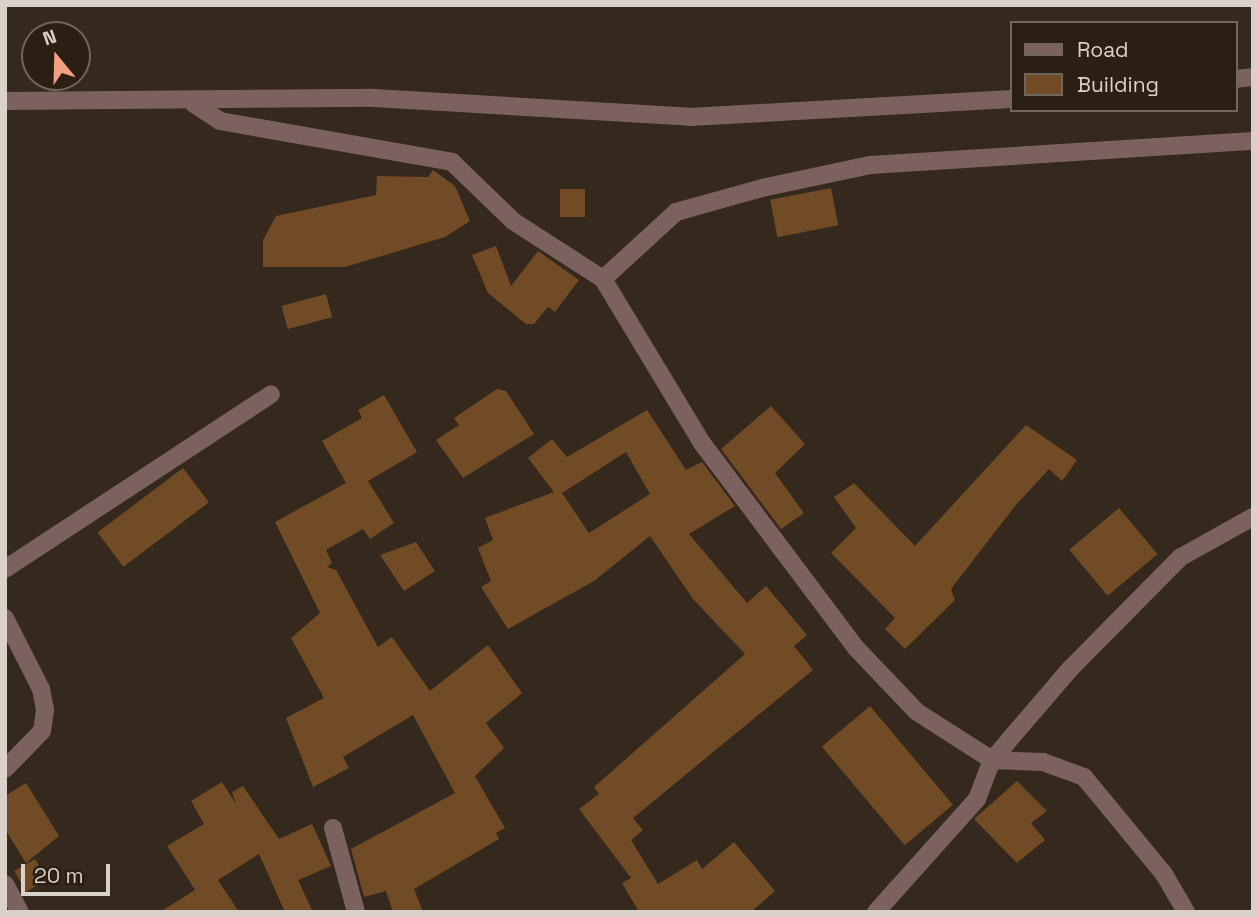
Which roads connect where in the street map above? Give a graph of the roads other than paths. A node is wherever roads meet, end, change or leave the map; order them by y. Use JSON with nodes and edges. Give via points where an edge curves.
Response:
{"nodes":[{"id":1,"x":1010,"y":99,"type":"edge"},
{"id":2,"x":5,"y":101,"type":"edge"},
{"id":3,"x":194,"y":104,"type":"junction"},
{"id":4,"x":1253,"y":141,"type":"edge"},
{"id":5,"x":603,"y":279,"type":"junction"},
{"id":6,"x":271,"y":394,"type":"dead end"},
{"id":7,"x":1253,"y":517,"type":"edge"},
{"id":8,"x":5,"y":569,"type":"edge"},
{"id":9,"x":5,"y":618,"type":"edge"},
{"id":10,"x":992,"y":760,"type":"junction"},
{"id":11,"x":5,"y":769,"type":"edge"},
{"id":12,"x":333,"y":828,"type":"dead end"},
{"id":13,"x":5,"y":884,"type":"edge"},
{"id":14,"x":20,"y":912,"type":"edge"},
{"id":15,"x":356,"y":912,"type":"edge"},
{"id":16,"x":876,"y":912,"type":"edge"},
{"id":17,"x":1186,"y":912,"type":"edge"}],
"edges":[{"from":1,"to":3,"type":"street","via":[[690,117],[374,98]]},
{"from":2,"to":3,"type":"street"},
{"from":3,"to":5,"type":"street","via":[[220,121],[452,162],[513,221]]},
{"from":4,"to":5,"type":"street","via":[[870,165],[775,185],[676,212]]},
{"from":5,"to":10,"type":"street","via":[[702,443],[856,648],[917,712]]},
{"from":6,"to":8,"type":"street"},
{"from":7,"to":10,"type":"street","via":[[1181,557],[1070,669]]},
{"from":9,"to":11,"type":"street","via":[[41,689],[45,710],[41,732]]},
{"from":10,"to":16,"type":"street","via":[[977,799]]},
{"from":10,"to":17,"type":"street","via":[[1043,762],[1084,777],[1164,874]]},
{"from":12,"to":15,"type":"street"},
{"from":13,"to":14,"type":"street"}]}
